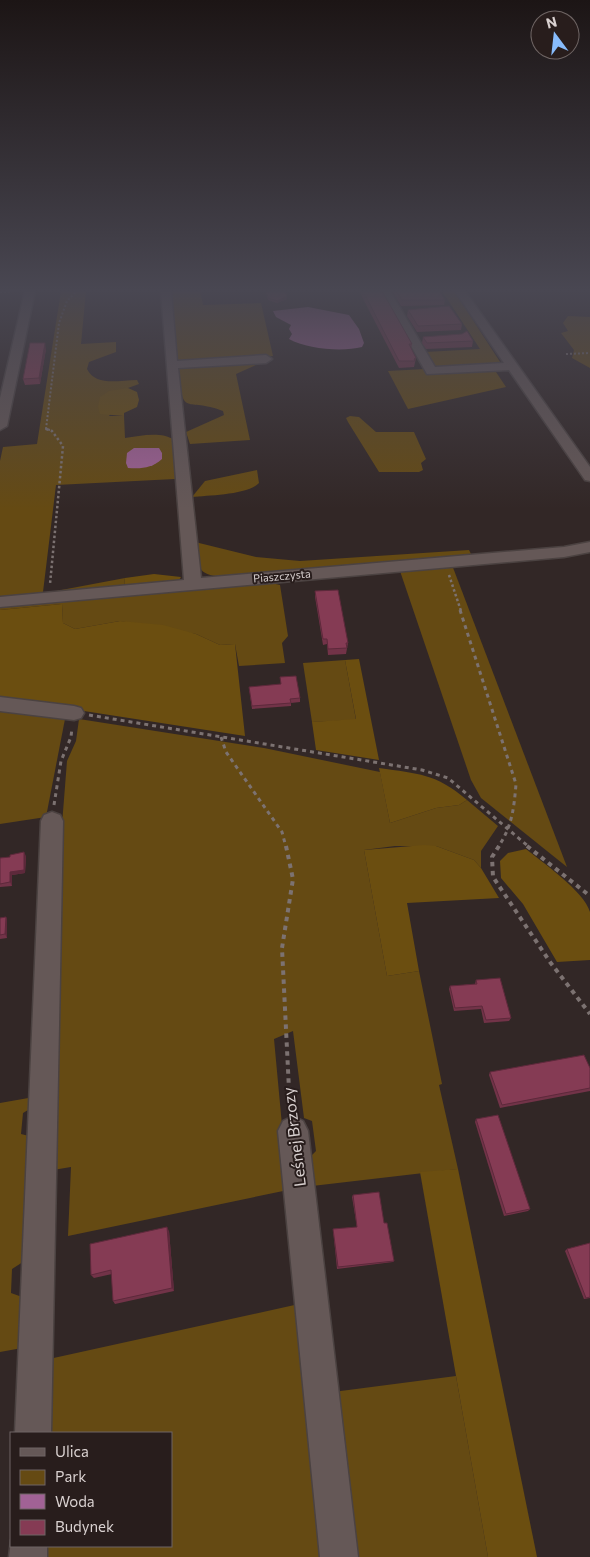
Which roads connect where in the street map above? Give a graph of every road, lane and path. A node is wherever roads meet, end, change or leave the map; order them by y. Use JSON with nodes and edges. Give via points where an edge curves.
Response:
{"nodes":[{"id":1,"x":14,"y":364,"type":"edge"},
{"id":2,"x":55,"y":364,"type":"edge"},
{"id":3,"x":191,"y":364,"type":"edge"},
{"id":4,"x":427,"y":364,"type":"edge"},
{"id":5,"x":173,"y":365,"type":"joint"},
{"id":6,"x":512,"y":366,"type":"joint"},
{"id":7,"x":0,"y":426,"type":"edge"},
{"id":8,"x":590,"y":477,"type":"edge"},
{"id":9,"x":590,"y":548,"type":"edge"},
{"id":10,"x":564,"y":552,"type":"junction"},
{"id":11,"x":590,"y":555,"type":"edge"},
{"id":12,"x":444,"y":561,"type":"junction"},
{"id":13,"x":193,"y":584,"type":"junction"},
{"id":14,"x":49,"y":598,"type":"junction"},
{"id":15,"x":0,"y":602,"type":"edge"},
{"id":16,"x":0,"y":704,"type":"edge"},
{"id":17,"x":74,"y":713,"type":"junction"},
{"id":18,"x":221,"y":736,"type":"junction"},
{"id":19,"x":52,"y":821,"type":"joint"},
{"id":20,"x":509,"y":831,"type":"junction"},
{"id":21,"x":590,"y":896,"type":"edge"},
{"id":22,"x":590,"y":1014,"type":"edge"},
{"id":23,"x":292,"y":1130,"type":"joint"},
{"id":24,"x":33,"y":1432,"type":"edge"},
{"id":25,"x":339,"y":1557,"type":"edge"}],
"edges":[{"from":1,"to":7,"type":"street"},
{"from":2,"to":14,"type":"path","via":[[46,429],[52,431],[63,446]]},
{"from":3,"to":5,"type":"street"},
{"from":4,"to":6,"type":"street","via":[[431,372]]},
{"from":5,"to":13,"type":"street"},
{"from":6,"to":8,"type":"street"},
{"from":9,"to":10,"type":"street","name":"Piaszczysta"},
{"from":10,"to":11,"type":"street","name":"Piaszczysta"},
{"from":10,"to":12,"type":"street","name":"Piaszczysta"},
{"from":12,"to":13,"type":"street","name":"Piaszczysta"},
{"from":12,"to":20,"type":"path","via":[[516,784]]},
{"from":13,"to":14,"type":"street","name":"Piaszczysta"},
{"from":14,"to":15,"type":"street","name":"Piaszczysta"},
{"from":16,"to":17,"type":"street"},
{"from":17,"to":18,"type":"path"},
{"from":17,"to":19,"type":"path","via":[[71,737],[61,762]]},
{"from":18,"to":20,"type":"path","via":[[422,770],[448,778]]},
{"from":18,"to":23,"type":"path","name":"Leśnej Brzozy","via":[[226,752],[282,832],[291,865],[292,879],[282,948]]},
{"from":19,"to":24,"type":"street"},
{"from":20,"to":21,"type":"path"},
{"from":20,"to":22,"type":"path","via":[[492,858],[493,877],[550,962]]},
{"from":23,"to":25,"type":"street","name":"Leśnej Brzozy"}]}
